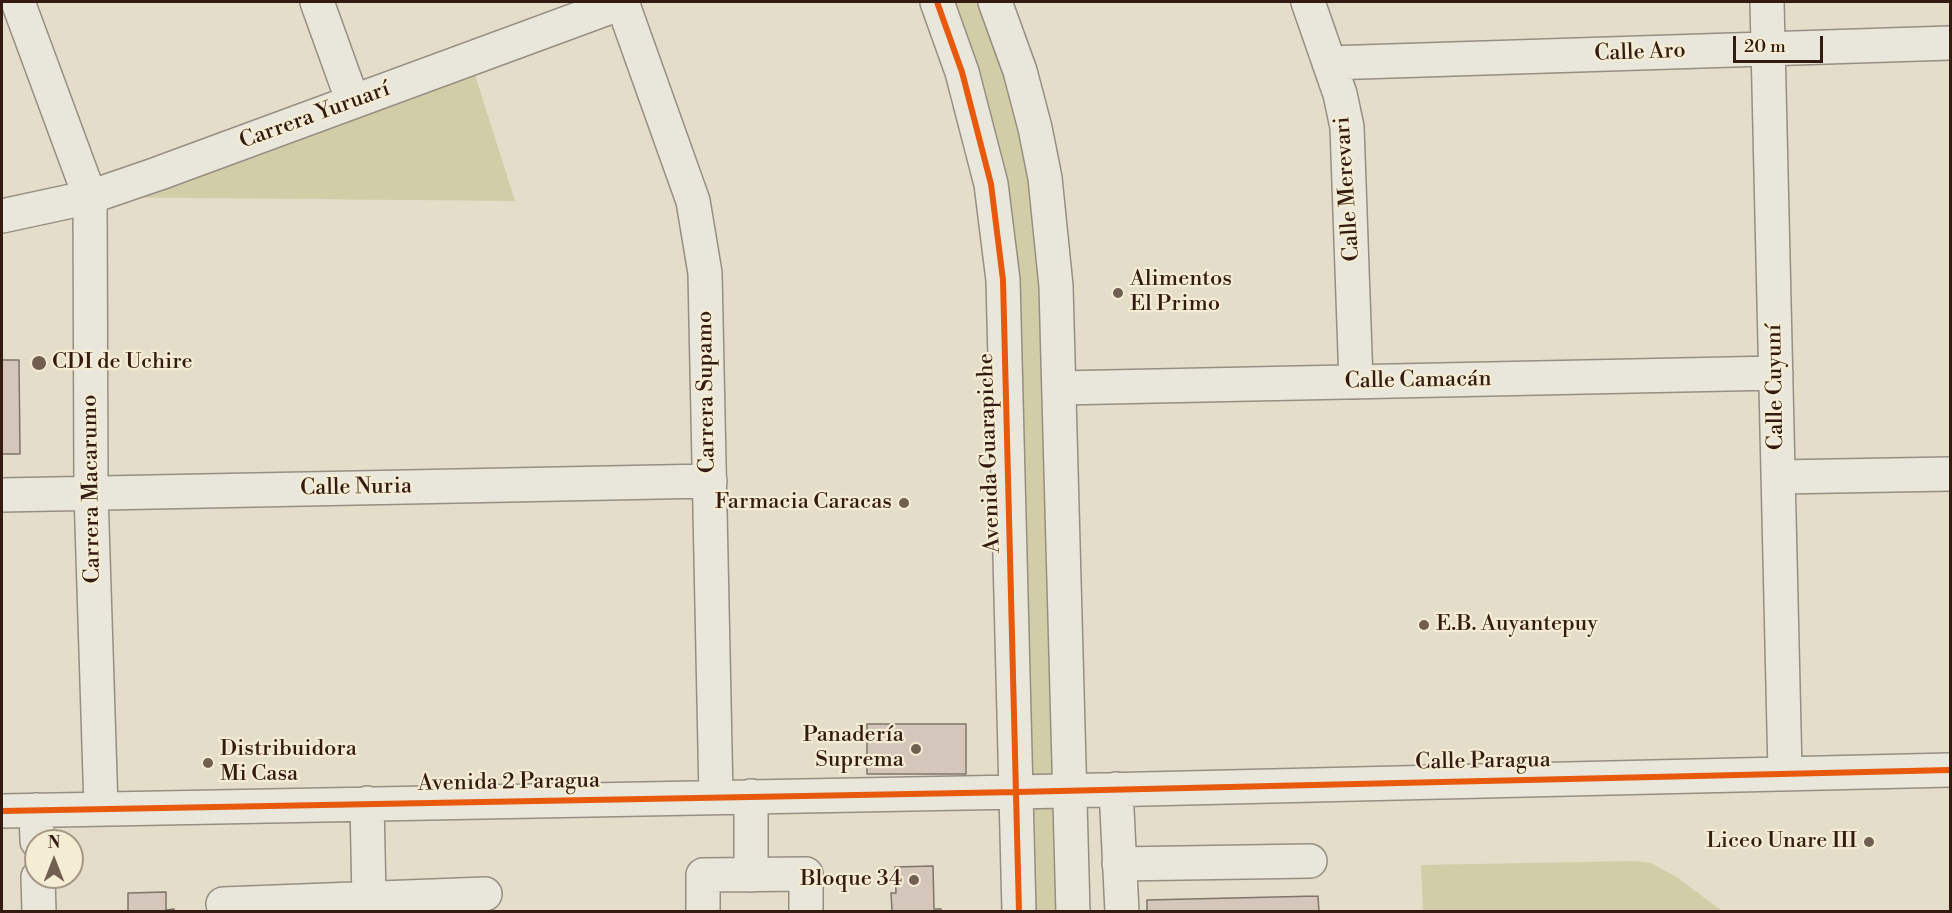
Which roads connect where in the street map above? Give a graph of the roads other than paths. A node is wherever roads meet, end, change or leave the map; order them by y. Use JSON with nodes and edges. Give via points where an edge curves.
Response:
{"nodes":[{"id":1,"x":18,"y":2,"type":"edge"},
{"id":2,"x":317,"y":2,"type":"edge"},
{"id":3,"x":623,"y":2,"type":"edge"},
{"id":4,"x":937,"y":2,"type":"edge"},
{"id":5,"x":995,"y":2,"type":"edge"},
{"id":6,"x":1308,"y":2,"type":"edge"},
{"id":7,"x":1767,"y":2,"type":"edge"},
{"id":8,"x":1950,"y":43,"type":"edge"},
{"id":9,"x":1768,"y":49,"type":"junction"},
{"id":10,"x":1329,"y":63,"type":"junction"},
{"id":11,"x":353,"y":102,"type":"junction"},
{"id":12,"x":90,"y":197,"type":"junction"},
{"id":13,"x":2,"y":216,"type":"edge"},
{"id":14,"x":1776,"y":373,"type":"junction"},
{"id":15,"x":1356,"y":382,"type":"junction"},
{"id":16,"x":1060,"y":388,"type":"junction"},
{"id":17,"x":1950,"y":474,"type":"edge"},
{"id":18,"x":1778,"y":477,"type":"junction"},
{"id":19,"x":710,"y":481,"type":"junction"},
{"id":20,"x":91,"y":493,"type":"junction"},
{"id":21,"x":2,"y":495,"type":"edge"},
{"id":22,"x":1950,"y":770,"type":"edge"},
{"id":23,"x":1785,"y":772,"type":"junction"},
{"id":24,"x":1116,"y":789,"type":"junction"},
{"id":25,"x":1070,"y":790,"type":"junction"},
{"id":26,"x":1017,"y":792,"type":"junction"},
{"id":27,"x":716,"y":796,"type":"junction"},
{"id":28,"x":751,"y":796,"type":"junction"},
{"id":29,"x":367,"y":803,"type":"junction"},
{"id":30,"x":101,"y":808,"type":"junction"},
{"id":31,"x":2,"y":811,"type":"edge"},
{"id":32,"x":37,"y":825,"type":"edge"},
{"id":33,"x":1310,"y":861,"type":"dead end"},
{"id":34,"x":1119,"y":864,"type":"junction"},
{"id":35,"x":751,"y":875,"type":"junction"},
{"id":36,"x":38,"y":889,"type":"edge"},
{"id":37,"x":485,"y":894,"type":"dead end"},
{"id":38,"x":369,"y":899,"type":"junction"},
{"id":39,"x":223,"y":904,"type":"dead end"},
{"id":40,"x":39,"y":912,"type":"edge"},
{"id":41,"x":704,"y":912,"type":"edge"},
{"id":42,"x":806,"y":912,"type":"edge"},
{"id":43,"x":1019,"y":912,"type":"edge"},
{"id":44,"x":1073,"y":912,"type":"edge"},
{"id":45,"x":1122,"y":912,"type":"edge"}],
"edges":[{"from":1,"to":12,"type":"street","name":"Carrera Macarumo"},
{"from":2,"to":11,"type":"street"},
{"from":3,"to":11,"type":"street","name":"Carrera Yuruarí"},
{"from":3,"to":19,"type":"street","name":"Carrera Supamo","via":[[693,201],[700,236],[705,273]]},
{"from":4,"to":26,"type":"street","name":"Avenida Guarapiche","via":[[977,124],[1002,260]]},
{"from":5,"to":16,"type":"street","via":[[1020,71],[1045,178],[1056,285]]},
{"from":6,"to":10,"type":"street","name":"Calle Merevari"},
{"from":7,"to":9,"type":"street","name":"Calle Cuyuní"},
{"from":8,"to":9,"type":"street","name":"Calle Aro"},
{"from":9,"to":10,"type":"street","name":"Calle Aro"},
{"from":9,"to":14,"type":"street","name":"Calle Cuyuní"},
{"from":10,"to":15,"type":"street","name":"Calle Merevari","via":[[1347,127]]},
{"from":11,"to":12,"type":"street","name":"Carrera Yuruarí"},
{"from":12,"to":13,"type":"street","name":"Carrera Yuruarí"},
{"from":12,"to":20,"type":"street","name":"Carrera Macarumo"},
{"from":14,"to":15,"type":"street","name":"Calle Camacán"},
{"from":14,"to":18,"type":"street","name":"Calle Cuyuní"},
{"from":15,"to":16,"type":"street","name":"Calle Camacán"},
{"from":16,"to":25,"type":"street"},
{"from":17,"to":18,"type":"street"},
{"from":18,"to":23,"type":"street","name":"Calle Cuyuní"},
{"from":19,"to":20,"type":"street","name":"Calle Nuria"},
{"from":19,"to":27,"type":"street","name":"Carrera Supamo"},
{"from":20,"to":21,"type":"street","name":"Calle Nuria"},
{"from":20,"to":30,"type":"street","name":"Carrera Macarumo"},
{"from":22,"to":23,"type":"street","name":"Calle Paragua"},
{"from":23,"to":24,"type":"street","name":"Calle Paragua"},
{"from":24,"to":25,"type":"street","name":"Calle Paragua"},
{"from":24,"to":34,"type":"street"},
{"from":25,"to":26,"type":"street","name":"Calle Paragua"},
{"from":25,"to":44,"type":"street"},
{"from":26,"to":28,"type":"street","name":"Avenida 2 Paragua"},
{"from":26,"to":43,"type":"street","name":"Avenida Guarapiche"},
{"from":27,"to":28,"type":"street","name":"Avenida 2 Paragua"},
{"from":27,"to":29,"type":"street","name":"Avenida 2 Paragua"},
{"from":28,"to":35,"type":"street"},
{"from":29,"to":30,"type":"street","name":"Avenida 2 Paragua"},
{"from":29,"to":38,"type":"street"},
{"from":30,"to":32,"type":"street","name":"Avenida 2 Paragua"},
{"from":31,"to":32,"type":"street","name":"Avenida 2 Paragua"},
{"from":33,"to":34,"type":"street"},
{"from":34,"to":45,"type":"street"},
{"from":35,"to":41,"type":"street","via":[[703,875]]},
{"from":35,"to":42,"type":"street","via":[[806,874]]},
{"from":36,"to":40,"type":"street"},
{"from":37,"to":38,"type":"street"},
{"from":38,"to":39,"type":"street"}]}
